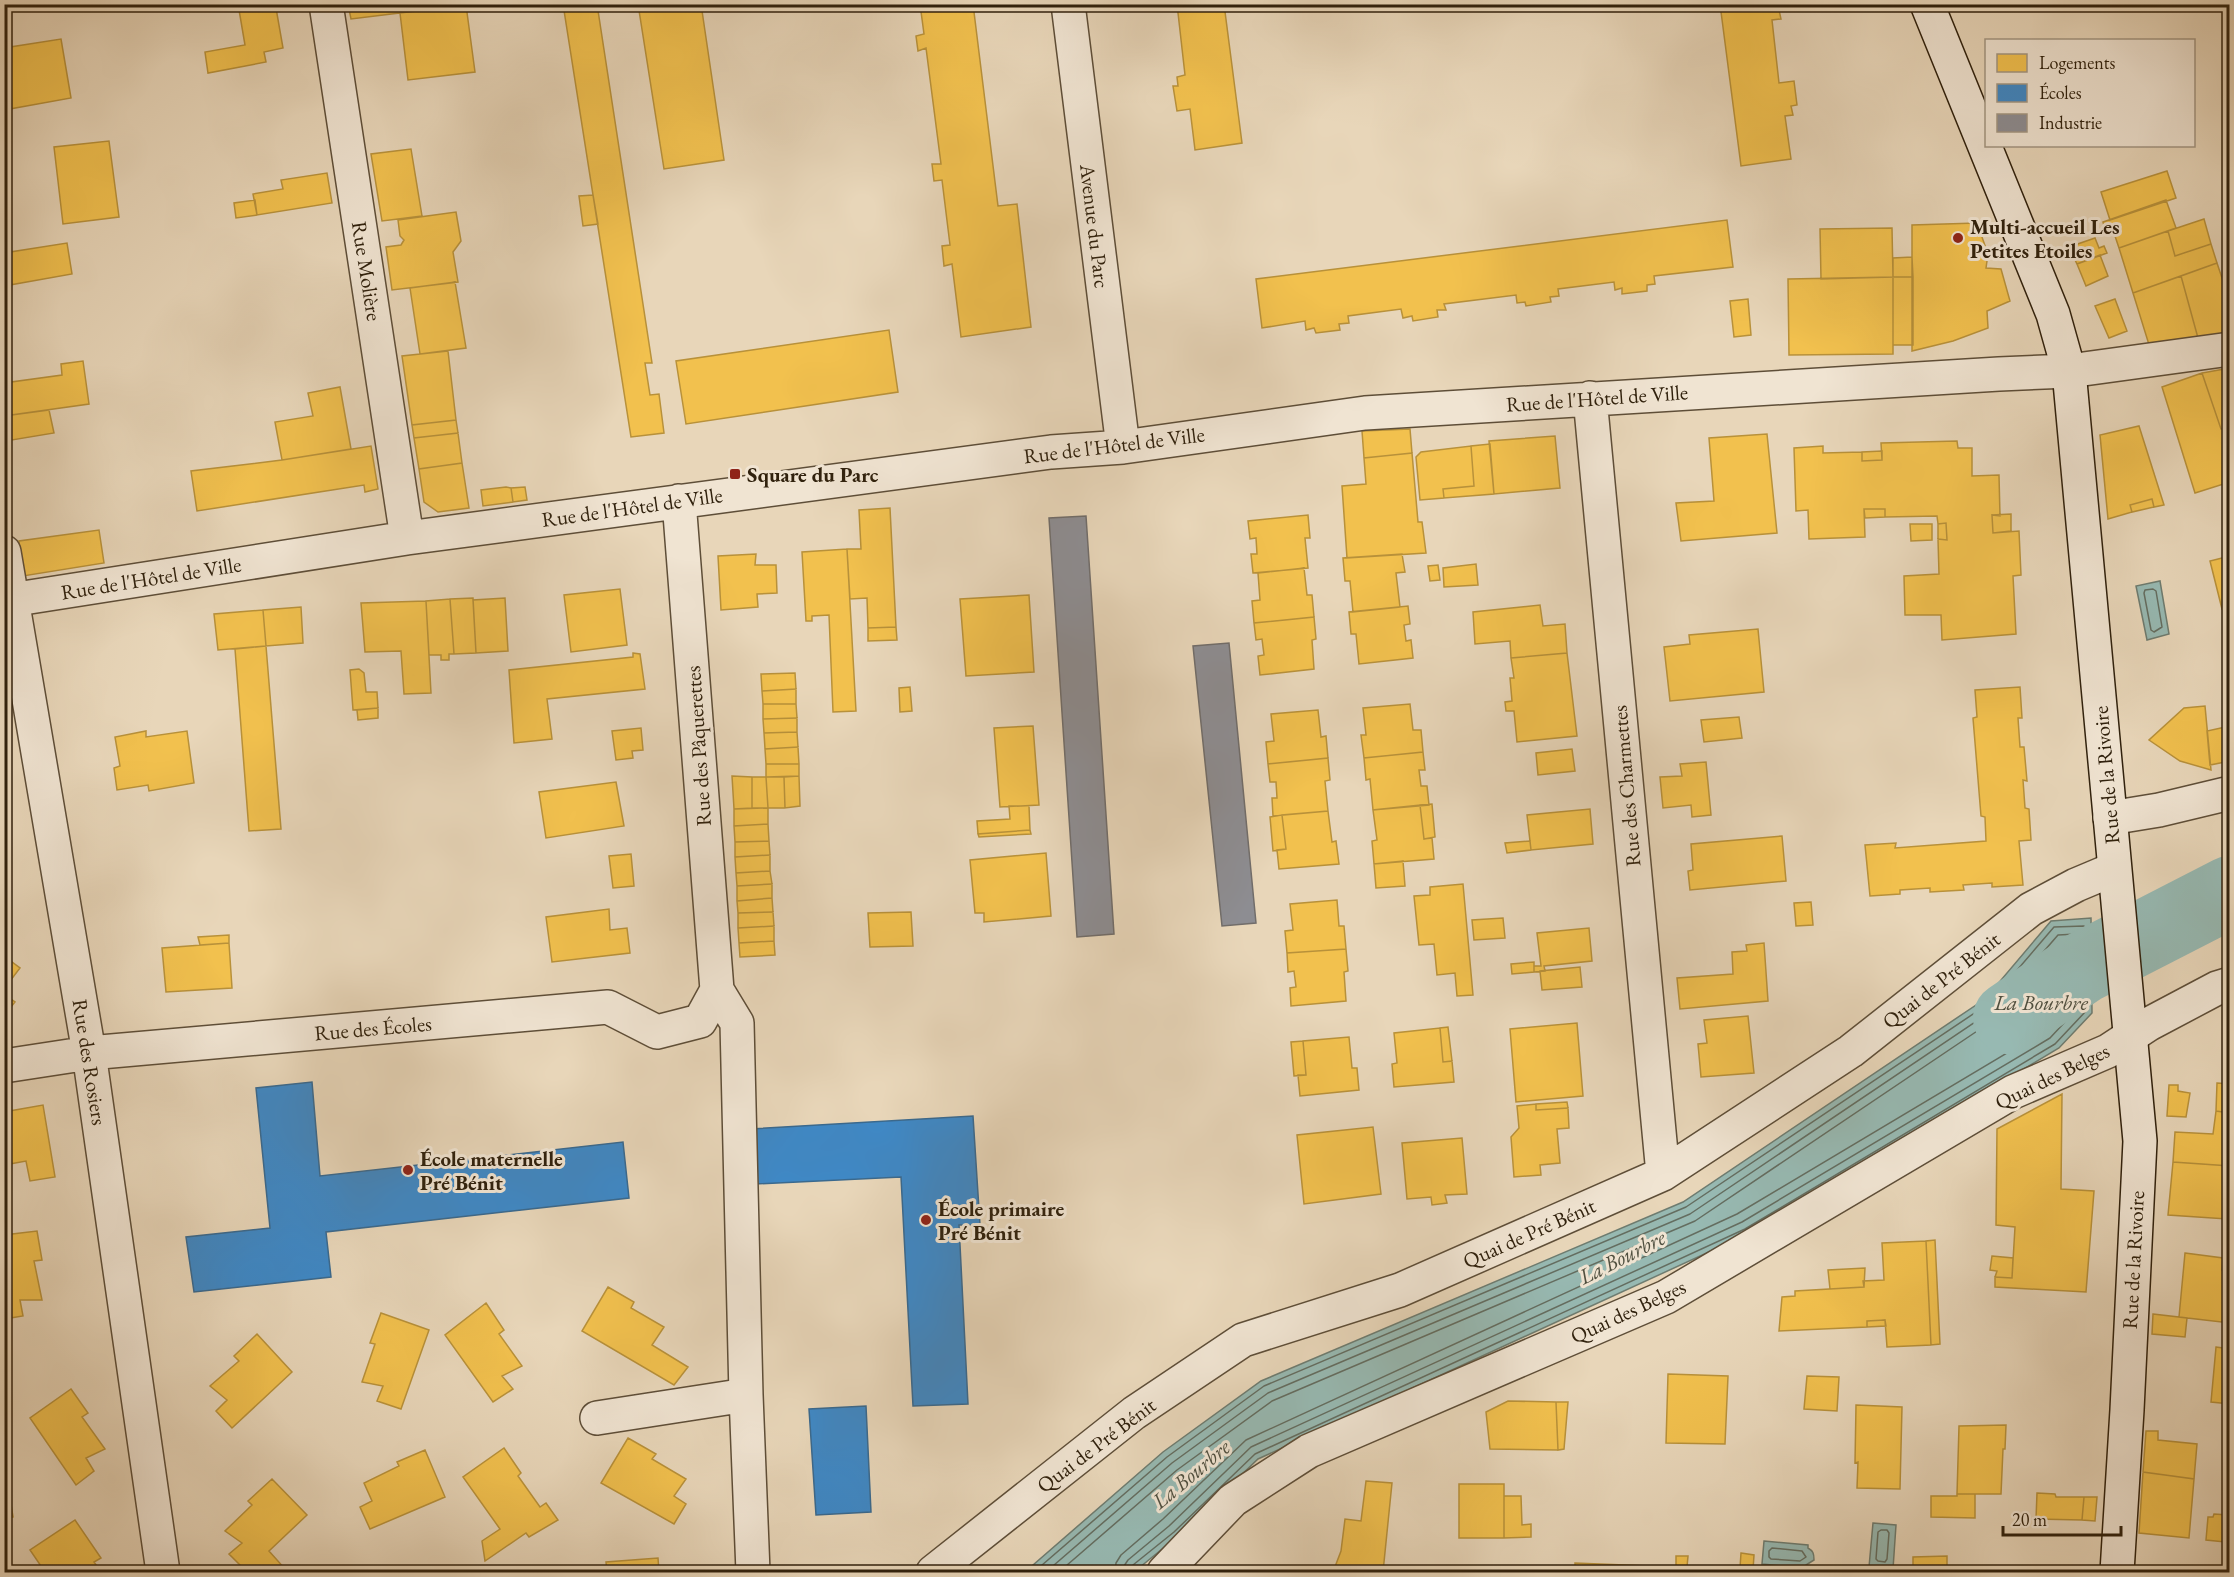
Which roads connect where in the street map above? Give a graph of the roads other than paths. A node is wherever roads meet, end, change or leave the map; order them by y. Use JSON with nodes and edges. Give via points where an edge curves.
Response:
{"nodes":[{"id":1,"x":326,"y":4,"type":"edge"},
{"id":2,"x":1068,"y":4,"type":"edge"},
{"id":3,"x":1927,"y":4,"type":"edge"},
{"id":4,"x":1985,"y":147,"type":"edge"},
{"id":5,"x":1985,"y":147,"type":"edge"},
{"id":6,"x":2229,"y":349,"type":"edge"},
{"id":7,"x":2069,"y":371,"type":"junction"},
{"id":8,"x":1590,"y":398,"type":"junction"},
{"id":9,"x":1123,"y":447,"type":"junction"},
{"id":10,"x":679,"y":501,"type":"junction"},
{"id":11,"x":407,"y":538,"type":"junction"},
{"id":12,"x":4,"y":552,"type":"edge"},
{"id":13,"x":8,"y":601,"type":"edge"},
{"id":14,"x":2229,"y":793,"type":"edge"},
{"id":15,"x":2110,"y":818,"type":"junction"},
{"id":16,"x":2115,"y":879,"type":"junction"},
{"id":17,"x":2229,"y":984,"type":"edge"},
{"id":18,"x":717,"y":990,"type":"junction"},
{"id":19,"x":2129,"y":1024,"type":"junction"},
{"id":20,"x":90,"y":1053,"type":"junction"},
{"id":21,"x":4,"y":1066,"type":"edge"},
{"id":22,"x":1663,"y":1174,"type":"junction"},
{"id":23,"x":746,"y":1395,"type":"junction"},
{"id":24,"x":597,"y":1418,"type":"dead end"},
{"id":25,"x":163,"y":1572,"type":"edge"},
{"id":26,"x":753,"y":1572,"type":"edge"},
{"id":27,"x":933,"y":1572,"type":"edge"},
{"id":28,"x":1164,"y":1572,"type":"edge"},
{"id":29,"x":2117,"y":1572,"type":"edge"}],
"edges":[{"from":1,"to":11,"type":"street","name":"Rue Molière"},
{"from":2,"to":9,"type":"street","name":"Avenue du Parc"},
{"from":3,"to":4,"type":"street","name":"Rue de la Rivoire"},
{"from":5,"to":7,"type":"street","name":"Rue de la Rivoire","via":[[2053,314]]},
{"from":6,"to":7,"type":"street","name":"Rue de l'Hôtel de Ville"},
{"from":7,"to":8,"type":"street","name":"Rue de l'Hôtel de Ville"},
{"from":7,"to":15,"type":"street","name":"Rue de la Rivoire"},
{"from":8,"to":9,"type":"street","name":"Rue de l'Hôtel de Ville","via":[[1365,413]]},
{"from":8,"to":22,"type":"street","name":"Rue des Charmettes"},
{"from":9,"to":10,"type":"street","name":"Rue de l'Hôtel de Ville","via":[[1040,453]]},
{"from":10,"to":11,"type":"street","name":"Rue de l'Hôtel de Ville"},
{"from":10,"to":18,"type":"street","name":"Rue des Pâquerettes"},
{"from":11,"to":13,"type":"street","name":"Rue de l'Hôtel de Ville"},
{"from":12,"to":13,"type":"street","name":"Rue des Rosiers"},
{"from":13,"to":20,"type":"street","name":"Rue des Rosiers"},
{"from":14,"to":15,"type":"street"},
{"from":15,"to":16,"type":"street","name":"Rue de la Rivoire"},
{"from":16,"to":19,"type":"street","name":"Rue de la Rivoire"},
{"from":16,"to":22,"type":"street","name":"Quai de Pré Bénit","via":[[2076,885],[2031,909],[1851,1051]]},
{"from":17,"to":19,"type":"street","name":"Quai des Belges"},
{"from":18,"to":20,"type":"street","name":"Rue des Écoles","via":[[700,1021],[657,1032],[608,1007]]},
{"from":18,"to":23,"type":"street","via":[[737,1023]]},
{"from":19,"to":28,"type":"street","name":"Quai des Belges","via":[[2108,1051],[2013,1092],[1666,1298],[1309,1451],[1233,1500]]},
{"from":19,"to":29,"type":"street","name":"Rue de la Rivoire","via":[[2140,1141]]},
{"from":20,"to":21,"type":"street","name":"Rue des Écoles"},
{"from":20,"to":25,"type":"street","name":"Rue des Rosiers"},
{"from":22,"to":27,"type":"street","name":"Quai de Pré Bénit","via":[[1400,1290],[1244,1340],[1134,1413]]},
{"from":23,"to":24,"type":"street"},
{"from":23,"to":26,"type":"street"}]}
